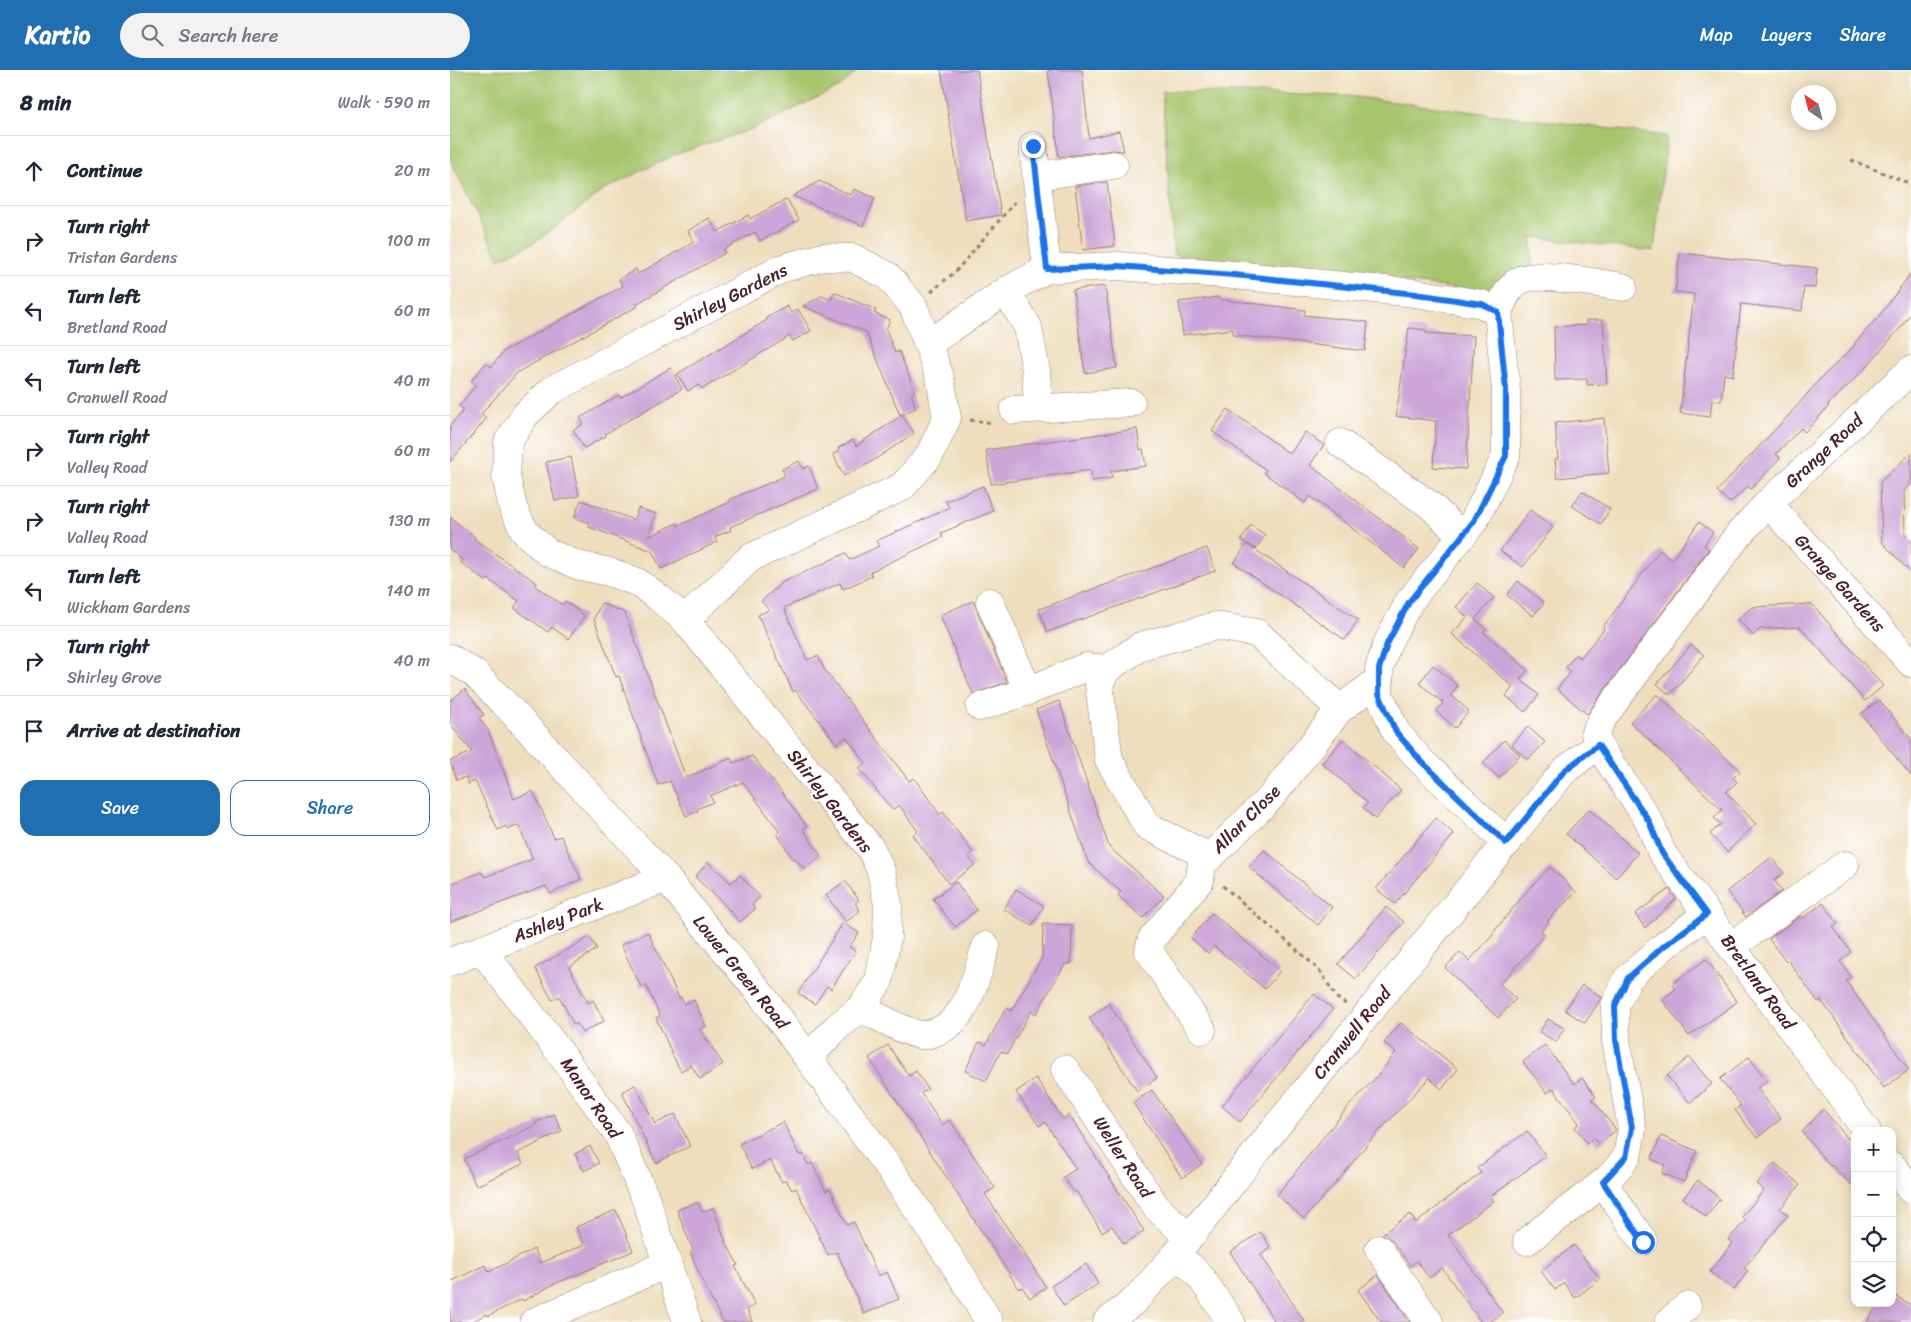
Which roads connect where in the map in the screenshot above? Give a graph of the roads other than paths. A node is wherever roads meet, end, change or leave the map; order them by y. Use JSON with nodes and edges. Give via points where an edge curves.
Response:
{"nodes":[{"id":1,"x":1033,"y":146,"type":"dead end"},
{"id":2,"x":1114,"y":165,"type":"dead end"},
{"id":3,"x":1037,"y":176,"type":"junction"},
{"id":4,"x":1047,"y":269,"type":"junction"},
{"id":5,"x":1623,"y":287,"type":"dead end"},
{"id":6,"x":1006,"y":292,"type":"junction"},
{"id":7,"x":1498,"y":312,"type":"junction"},
{"id":8,"x":928,"y":344,"type":"junction"},
{"id":9,"x":1911,"y":370,"type":"edge"},
{"id":10,"x":1130,"y":403,"type":"dead end"},
{"id":11,"x":1340,"y":443,"type":"dead end"},
{"id":12,"x":1768,"y":503,"type":"junction"},
{"id":13,"x":1462,"y":536,"type":"junction"},
{"id":14,"x":990,"y":602,"type":"dead end"},
{"id":15,"x":685,"y":620,"type":"junction"},
{"id":16,"x":450,"y":658,"type":"edge"},
{"id":17,"x":1911,"y":663,"type":"edge"},
{"id":18,"x":1107,"y":669,"type":"junction"},
{"id":19,"x":1379,"y":680,"type":"junction"},
{"id":20,"x":1028,"y":690,"type":"junction"},
{"id":21,"x":980,"y":707,"type":"dead end"},
{"id":22,"x":1340,"y":709,"type":"junction"},
{"id":23,"x":1598,"y":745,"type":"junction"},
{"id":24,"x":1506,"y":843,"type":"junction"},
{"id":25,"x":1203,"y":854,"type":"junction"},
{"id":26,"x":1845,"y":865,"type":"dead end"},
{"id":27,"x":666,"y":878,"type":"junction"},
{"id":28,"x":1707,"y":914,"type":"junction"},
{"id":29,"x":986,"y":946,"type":"dead end"},
{"id":30,"x":1732,"y":946,"type":"junction"},
{"id":31,"x":482,"y":950,"type":"junction"},
{"id":32,"x":450,"y":962,"type":"edge"},
{"id":33,"x":860,"y":1008,"type":"junction"},
{"id":34,"x":1202,"y":1030,"type":"dead end"},
{"id":35,"x":808,"y":1058,"type":"junction"},
{"id":36,"x":1065,"y":1069,"type":"dead end"},
{"id":37,"x":1864,"y":1127,"type":"edge"},
{"id":38,"x":1896,"y":1171,"type":"edge"},
{"id":39,"x":1603,"y":1182,"type":"junction"},
{"id":40,"x":1911,"y":1190,"type":"edge"},
{"id":41,"x":1527,"y":1241,"type":"dead end"},
{"id":42,"x":1643,"y":1242,"type":"dead end"},
{"id":43,"x":1182,"y":1247,"type":"junction"},
{"id":44,"x":1379,"y":1249,"type":"dead end"},
{"id":45,"x":667,"y":1264,"type":"junction"},
{"id":46,"x":534,"y":1322,"type":"edge"},
{"id":47,"x":687,"y":1322,"type":"edge"},
{"id":48,"x":989,"y":1322,"type":"edge"},
{"id":49,"x":1108,"y":1322,"type":"edge"},
{"id":50,"x":1231,"y":1322,"type":"edge"},
{"id":51,"x":1429,"y":1322,"type":"edge"}],
"edges":[{"from":1,"to":3,"type":"street"},
{"from":2,"to":3,"type":"street"},
{"from":3,"to":4,"type":"street"},
{"from":4,"to":6,"type":"street"},
{"from":4,"to":7,"type":"street","via":[[1118,266],[1243,276],[1416,294],[1482,304]]},
{"from":5,"to":7,"type":"street","via":[[1537,276],[1521,280],[1508,291]]},
{"from":6,"to":8,"type":"street"},
{"from":6,"to":10,"type":"street","via":[[1028,327],[1036,371],[1026,409]]},
{"from":7,"to":13,"type":"street","via":[[1506,390],[1506,456],[1474,521]]},
{"from":8,"to":15,"type":"street","name":"Shirley Gardens","via":[[940,378],[947,418],[929,456],[902,488],[750,558]]},
{"from":8,"to":15,"type":"street","name":"Shirley Gardens","via":[[913,306],[888,276],[853,258],[823,257],[782,268],[552,390],[526,414],[508,442],[506,476],[513,508],[525,532],[547,552],[637,582]]},
{"from":9,"to":12,"type":"street","name":"Grange Road"},
{"from":11,"to":13,"type":"street","via":[[1430,505]]},
{"from":12,"to":17,"type":"street","name":"Grange Gardens"},
{"from":12,"to":23,"type":"street","name":"Grange Road","via":[[1739,534],[1604,716],[1595,733]]},
{"from":13,"to":19,"type":"street","via":[[1409,602],[1387,644]]},
{"from":14,"to":20,"type":"street"},
{"from":15,"to":33,"type":"street","name":"Shirley Gardens","via":[[871,849],[881,871],[888,904],[887,936],[879,980]]},
{"from":16,"to":27,"type":"street","name":"Lower Green Road","via":[[474,673],[509,708]]},
{"from":18,"to":20,"type":"street","via":[[1086,667]]},
{"from":18,"to":22,"type":"street","via":[[1141,646],[1216,626],[1224,627],[1257,633]]},
{"from":18,"to":25,"type":"street","name":"Allan Close","via":[[1099,684],[1109,760],[1147,826]]},
{"from":19,"to":22,"type":"street","name":"Allan Close"},
{"from":19,"to":24,"type":"street","via":[[1379,694],[1396,732],[1421,761]]},
{"from":20,"to":21,"type":"street"},
{"from":22,"to":25,"type":"street","name":"Allan Close","via":[[1272,796],[1210,857]]},
{"from":23,"to":24,"type":"street","name":"Cranwell Road","via":[[1564,771]]},
{"from":23,"to":28,"type":"street","name":"Bretland Road","via":[[1649,821],[1662,853]]},
{"from":24,"to":43,"type":"street","name":"Cranwell Road"},
{"from":25,"to":34,"type":"street","via":[[1200,880],[1152,939],[1149,951]]},
{"from":26,"to":30,"type":"street"},
{"from":27,"to":31,"type":"street","name":"Ashley Park"},
{"from":27,"to":35,"type":"street","name":"Lower Green Road","via":[[764,996]]},
{"from":28,"to":30,"type":"street","name":"Bretland Road"},
{"from":28,"to":39,"type":"street","via":[[1628,978],[1615,1006],[1616,1040],[1632,1128],[1626,1157]]},
{"from":29,"to":33,"type":"street","via":[[957,1018],[942,1030],[922,1036]]},
{"from":30,"to":37,"type":"street","name":"Bretland Road"},
{"from":31,"to":32,"type":"street","name":"Ashley Park"},
{"from":31,"to":45,"type":"street","name":"Manor Road","via":[[618,1134],[646,1200]]},
{"from":33,"to":35,"type":"street","name":"Shirley Gardens"},
{"from":35,"to":48,"type":"street","name":"Lower Green Road","via":[[899,1184],[962,1276]]},
{"from":36,"to":43,"type":"street","name":"Weller Road"},
{"from":38,"to":40,"type":"street"},
{"from":39,"to":41,"type":"street"},
{"from":39,"to":42,"type":"street"},
{"from":43,"to":49,"type":"street","name":"Cranwell Road","via":[[1134,1301]]},
{"from":43,"to":50,"type":"street","name":"Weller Road","via":[[1191,1267]]},
{"from":44,"to":51,"type":"street"},
{"from":45,"to":46,"type":"street"},
{"from":45,"to":47,"type":"street","name":"Manor Road"}]}
